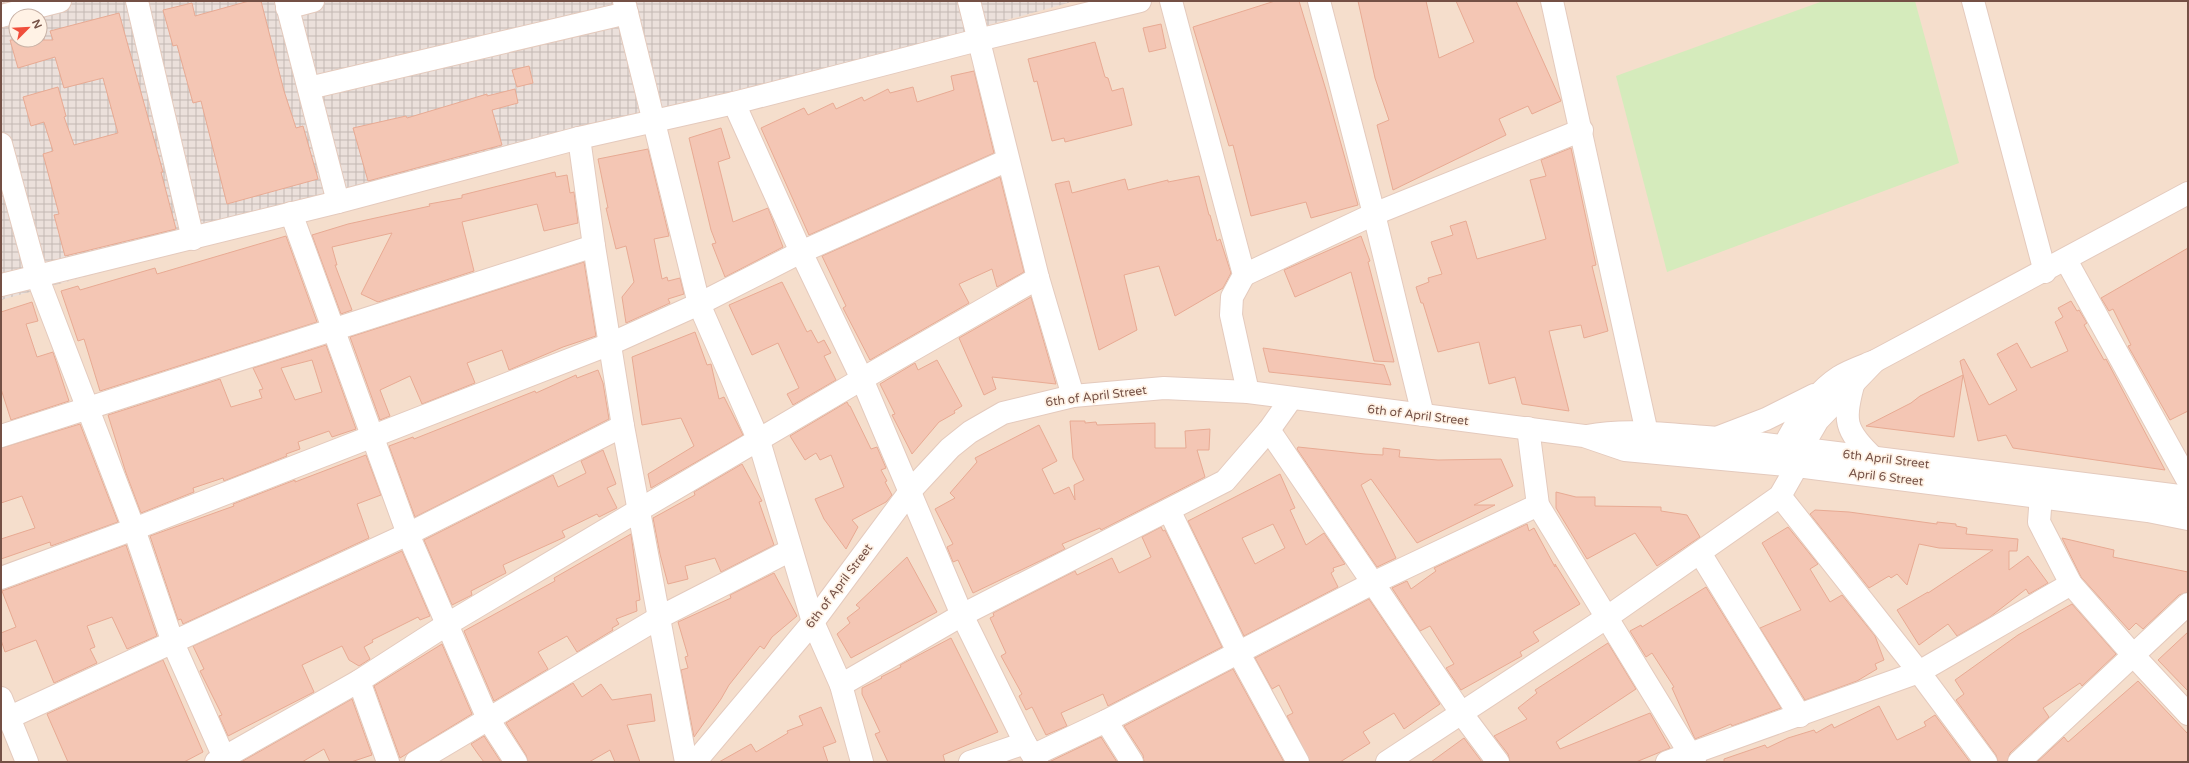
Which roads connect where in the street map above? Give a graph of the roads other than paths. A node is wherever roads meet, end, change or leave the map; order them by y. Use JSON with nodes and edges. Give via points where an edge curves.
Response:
{"nodes":[{"id":1,"x":60,"y":1,"type":"edge"},
{"id":2,"x":137,"y":1,"type":"edge"},
{"id":3,"x":313,"y":1,"type":"edge"},
{"id":4,"x":969,"y":1,"type":"edge"},
{"id":5,"x":1140,"y":1,"type":"edge"},
{"id":6,"x":1171,"y":1,"type":"edge"},
{"id":7,"x":1319,"y":1,"type":"edge"},
{"id":8,"x":1552,"y":1,"type":"edge"},
{"id":9,"x":1973,"y":1,"type":"edge"},
{"id":10,"x":287,"y":4,"type":"edge"},
{"id":11,"x":626,"y":7,"type":"edge"},
{"id":12,"x":1,"y":16,"type":"edge"},
{"id":13,"x":978,"y":40,"type":"junction"},
{"id":14,"x":309,"y":88,"type":"junction"},
{"id":15,"x":734,"y":103,"type":"junction"},
{"id":16,"x":653,"y":120,"type":"junction"},
{"id":17,"x":1582,"y":130,"type":"junction"},
{"id":18,"x":579,"y":138,"type":"junction"},
{"id":19,"x":1,"y":144,"type":"edge"},
{"id":20,"x":1008,"y":160,"type":"junction"},
{"id":21,"x":2188,"y":194,"type":"edge"},
{"id":22,"x":338,"y":202,"type":"junction"},
{"id":23,"x":291,"y":213,"type":"junction"},
{"id":24,"x":1374,"y":214,"type":"junction"},
{"id":25,"x":193,"y":238,"type":"junction"},
{"id":26,"x":594,"y":246,"type":"junction"},
{"id":27,"x":800,"y":252,"type":"junction"},
{"id":28,"x":2066,"y":260,"type":"junction"},
{"id":29,"x":2045,"y":272,"type":"junction"},
{"id":30,"x":1244,"y":275,"type":"junction"},
{"id":31,"x":37,"y":276,"type":"junction"},
{"id":32,"x":1038,"y":278,"type":"junction"},
{"id":33,"x":1,"y":285,"type":"edge"},
{"id":34,"x":698,"y":304,"type":"junction"},
{"id":35,"x":333,"y":329,"type":"junction"},
{"id":36,"x":610,"y":344,"type":"junction"},
{"id":37,"x":1876,"y":361,"type":"junction"},
{"id":38,"x":862,"y":379,"type":"junction"},
{"id":39,"x":1855,"y":381,"type":"junction"},
{"id":40,"x":1822,"y":391,"type":"junction"},
{"id":41,"x":1248,"y":392,"type":"junction"},
{"id":42,"x":1073,"y":396,"type":"junction"},
{"id":43,"x":1291,"y":399,"type":"junction"},
{"id":44,"x":87,"y":408,"type":"junction"},
{"id":45,"x":1423,"y":415,"type":"junction"},
{"id":46,"x":623,"y":426,"type":"junction"},
{"id":47,"x":1528,"y":428,"type":"junction"},
{"id":48,"x":1269,"y":430,"type":"junction"},
{"id":49,"x":1647,"y":432,"type":"junction"},
{"id":50,"x":1,"y":436,"type":"edge"},
{"id":51,"x":1584,"y":436,"type":"junction"},
{"id":52,"x":372,"y":438,"type":"junction"},
{"id":53,"x":1717,"y":438,"type":"junction"},
{"id":54,"x":759,"y":442,"type":"junction"},
{"id":55,"x":1789,"y":457,"type":"junction"},
{"id":56,"x":1874,"y":458,"type":"junction"},
{"id":57,"x":2188,"y":481,"type":"edge"},
{"id":58,"x":2041,"y":487,"type":"junction"},
{"id":59,"x":911,"y":490,"type":"junction"},
{"id":60,"x":1780,"y":496,"type":"junction"},
{"id":61,"x":2188,"y":497,"type":"edge"},
{"id":62,"x":1538,"y":505,"type":"junction"},
{"id":63,"x":639,"y":510,"type":"junction"},
{"id":64,"x":1168,"y":510,"type":"junction"},
{"id":65,"x":2188,"y":519,"type":"edge"},
{"id":66,"x":134,"y":529,"type":"junction"},
{"id":67,"x":408,"y":534,"type":"junction"},
{"id":68,"x":792,"y":550,"type":"junction"},
{"id":69,"x":1700,"y":553,"type":"junction"},
{"id":70,"x":1,"y":578,"type":"edge"},
{"id":71,"x":1373,"y":583,"type":"junction"},
{"id":72,"x":2071,"y":584,"type":"junction"},
{"id":73,"x":2188,"y":604,"type":"edge"},
{"id":74,"x":962,"y":615,"type":"junction"},
{"id":75,"x":660,"y":617,"type":"junction"},
{"id":76,"x":1606,"y":618,"type":"junction"},
{"id":77,"x":813,"y":622,"type":"junction"},
{"id":78,"x":446,"y":625,"type":"junction"},
{"id":79,"x":173,"y":643,"type":"junction"},
{"id":80,"x":1238,"y":652,"type":"junction"},
{"id":81,"x":2134,"y":656,"type":"junction"},
{"id":82,"x":1919,"y":672,"type":"junction"},
{"id":83,"x":359,"y":681,"type":"junction"},
{"id":84,"x":841,"y":685,"type":"junction"},
{"id":85,"x":5,"y":708,"type":"edge"},
{"id":86,"x":1462,"y":714,"type":"junction"},
{"id":87,"x":2188,"y":714,"type":"edge"},
{"id":88,"x":1800,"y":716,"type":"junction"},
{"id":89,"x":488,"y":719,"type":"junction"},
{"id":90,"x":1106,"y":721,"type":"junction"},
{"id":91,"x":1032,"y":753,"type":"edge"},
{"id":92,"x":1692,"y":758,"type":"edge"},
{"id":93,"x":222,"y":760,"type":"edge"},
{"id":94,"x":26,"y":762,"type":"edge"},
{"id":95,"x":388,"y":762,"type":"edge"},
{"id":96,"x":416,"y":762,"type":"edge"},
{"id":97,"x":516,"y":762,"type":"edge"},
{"id":98,"x":686,"y":762,"type":"edge"},
{"id":99,"x":695,"y":762,"type":"edge"},
{"id":100,"x":862,"y":762,"type":"edge"},
{"id":101,"x":970,"y":762,"type":"edge"},
{"id":102,"x":1132,"y":762,"type":"edge"},
{"id":103,"x":1298,"y":762,"type":"edge"},
{"id":104,"x":1387,"y":762,"type":"edge"},
{"id":105,"x":1498,"y":762,"type":"edge"},
{"id":106,"x":1667,"y":762,"type":"edge"},
{"id":107,"x":1986,"y":762,"type":"edge"},
{"id":108,"x":2019,"y":762,"type":"edge"}],
"edges":[{"from":1,"to":12,"type":"street"},
{"from":2,"to":25,"type":"street"},
{"from":3,"to":10,"type":"street"},
{"from":4,"to":13,"type":"street"},
{"from":5,"to":13,"type":"street"},
{"from":6,"to":30,"type":"street"},
{"from":7,"to":24,"type":"street"},
{"from":8,"to":17,"type":"street"},
{"from":9,"to":29,"type":"street"},
{"from":10,"to":14,"type":"street"},
{"from":11,"to":14,"type":"street"},
{"from":11,"to":16,"type":"street"},
{"from":13,"to":15,"type":"street"},
{"from":13,"to":20,"type":"street"},
{"from":14,"to":22,"type":"street"},
{"from":15,"to":16,"type":"street"},
{"from":15,"to":27,"type":"street"},
{"from":16,"to":18,"type":"street"},
{"from":16,"to":34,"type":"street"},
{"from":17,"to":24,"type":"street"},
{"from":17,"to":49,"type":"street"},
{"from":18,"to":22,"type":"street"},
{"from":18,"to":26,"type":"street"},
{"from":19,"to":31,"type":"street"},
{"from":20,"to":27,"type":"street"},
{"from":20,"to":32,"type":"street"},
{"from":21,"to":28,"type":"street"},
{"from":22,"to":23,"type":"street"},
{"from":23,"to":25,"type":"street"},
{"from":23,"to":35,"type":"street"},
{"from":24,"to":30,"type":"street"},
{"from":24,"to":45,"type":"street"},
{"from":25,"to":31,"type":"street"},
{"from":26,"to":35,"type":"street"},
{"from":26,"to":36,"type":"street"},
{"from":27,"to":34,"type":"street"},
{"from":27,"to":38,"type":"street"},
{"from":28,"to":29,"type":"street"},
{"from":28,"to":57,"type":"street"},
{"from":29,"to":37,"type":"street"},
{"from":30,"to":41,"type":"street","via":[[1232,297],[1231,314]]},
{"from":31,"to":33,"type":"street"},
{"from":31,"to":44,"type":"street"},
{"from":32,"to":38,"type":"street"},
{"from":32,"to":42,"type":"street"},
{"from":34,"to":36,"type":"street"},
{"from":34,"to":54,"type":"street"},
{"from":35,"to":44,"type":"street"},
{"from":35,"to":52,"type":"street"},
{"from":36,"to":46,"type":"street"},
{"from":36,"to":52,"type":"street"},
{"from":37,"to":39,"type":"street"},
{"from":37,"to":40,"type":"street","via":[[1847,372]]},
{"from":38,"to":54,"type":"street"},
{"from":38,"to":59,"type":"street"},
{"from":39,"to":55,"type":"street","via":[[1818,420]]},
{"from":39,"to":56,"type":"street","via":[[1847,408],[1848,427],[1858,443]]},
{"from":40,"to":53,"type":"street","via":[[1772,416]]},
{"from":40,"to":55,"type":"street","via":[[1798,421]]},
{"from":41,"to":42,"type":"street","name":"6th of April Street","via":[[1164,388]]},
{"from":41,"to":43,"type":"street","name":"6th of April Street"},
{"from":42,"to":59,"type":"street","name":"6th of April Street","via":[[1038,403],[988,420],[950,448]]},
{"from":43,"to":45,"type":"street","name":"6th of April Street"},
{"from":43,"to":48,"type":"street"},
{"from":44,"to":50,"type":"street"},
{"from":44,"to":66,"type":"street"},
{"from":45,"to":47,"type":"street","name":"6th of April Street"},
{"from":46,"to":63,"type":"street"},
{"from":46,"to":67,"type":"street"},
{"from":47,"to":51,"type":"street","name":"6th of April Street"},
{"from":47,"to":62,"type":"street"},
{"from":48,"to":64,"type":"street","via":[[1225,481]]},
{"from":48,"to":71,"type":"street"},
{"from":49,"to":51,"type":"street","name":"6th April Street","via":[[1607,432]]},
{"from":49,"to":53,"type":"street","name":"6th April Street"},
{"from":51,"to":55,"type":"street","name":"April 6 Street","via":[[1625,450]]},
{"from":52,"to":66,"type":"street"},
{"from":52,"to":67,"type":"street"},
{"from":53,"to":55,"type":"street","name":"6th April Street"},
{"from":54,"to":63,"type":"street"},
{"from":54,"to":68,"type":"street"},
{"from":55,"to":56,"type":"street","name":"6th April Street"},
{"from":55,"to":58,"type":"street","name":"April 6 Street"},
{"from":55,"to":60,"type":"street"},
{"from":56,"to":58,"type":"street","name":"6th April Street"},
{"from":58,"to":61,"type":"street","name":"6th April Street","via":[[2145,490]]},
{"from":58,"to":65,"type":"street","name":"April 6 Street"},
{"from":58,"to":72,"type":"street","via":[[2039,522]]},
{"from":59,"to":74,"type":"street"},
{"from":59,"to":77,"type":"street","name":"6th of April Street"},
{"from":60,"to":69,"type":"street"},
{"from":60,"to":82,"type":"street"},
{"from":62,"to":71,"type":"street"},
{"from":62,"to":76,"type":"street"},
{"from":63,"to":75,"type":"street"},
{"from":63,"to":78,"type":"street"},
{"from":64,"to":74,"type":"street"},
{"from":64,"to":80,"type":"street"},
{"from":66,"to":70,"type":"street"},
{"from":66,"to":79,"type":"street"},
{"from":67,"to":78,"type":"street"},
{"from":67,"to":79,"type":"street"},
{"from":68,"to":75,"type":"street"},
{"from":68,"to":77,"type":"street"},
{"from":69,"to":76,"type":"street"},
{"from":69,"to":88,"type":"street"},
{"from":71,"to":80,"type":"street"},
{"from":71,"to":86,"type":"street"},
{"from":72,"to":81,"type":"street"},
{"from":72,"to":82,"type":"street"},
{"from":73,"to":81,"type":"street"},
{"from":74,"to":84,"type":"street"},
{"from":74,"to":91,"type":"street"},
{"from":75,"to":89,"type":"street"},
{"from":75,"to":98,"type":"street"},
{"from":76,"to":86,"type":"street"},
{"from":76,"to":92,"type":"street"},
{"from":77,"to":84,"type":"street"},
{"from":77,"to":99,"type":"street","name":"6th of April Street"},
{"from":78,"to":83,"type":"street"},
{"from":78,"to":89,"type":"street"},
{"from":79,"to":85,"type":"street"},
{"from":79,"to":93,"type":"street"},
{"from":80,"to":90,"type":"street"},
{"from":80,"to":103,"type":"street"},
{"from":81,"to":87,"type":"street"},
{"from":81,"to":108,"type":"street"},
{"from":82,"to":88,"type":"street"},
{"from":82,"to":107,"type":"street"},
{"from":83,"to":93,"type":"street"},
{"from":83,"to":95,"type":"street"},
{"from":84,"to":100,"type":"street"},
{"from":85,"to":94,"type":"street"},
{"from":86,"to":104,"type":"street"},
{"from":86,"to":105,"type":"street"},
{"from":88,"to":92,"type":"street"},
{"from":89,"to":96,"type":"street"},
{"from":89,"to":97,"type":"street"},
{"from":90,"to":91,"type":"street"},
{"from":90,"to":102,"type":"street"},
{"from":91,"to":101,"type":"street"},
{"from":92,"to":106,"type":"street"}]}
